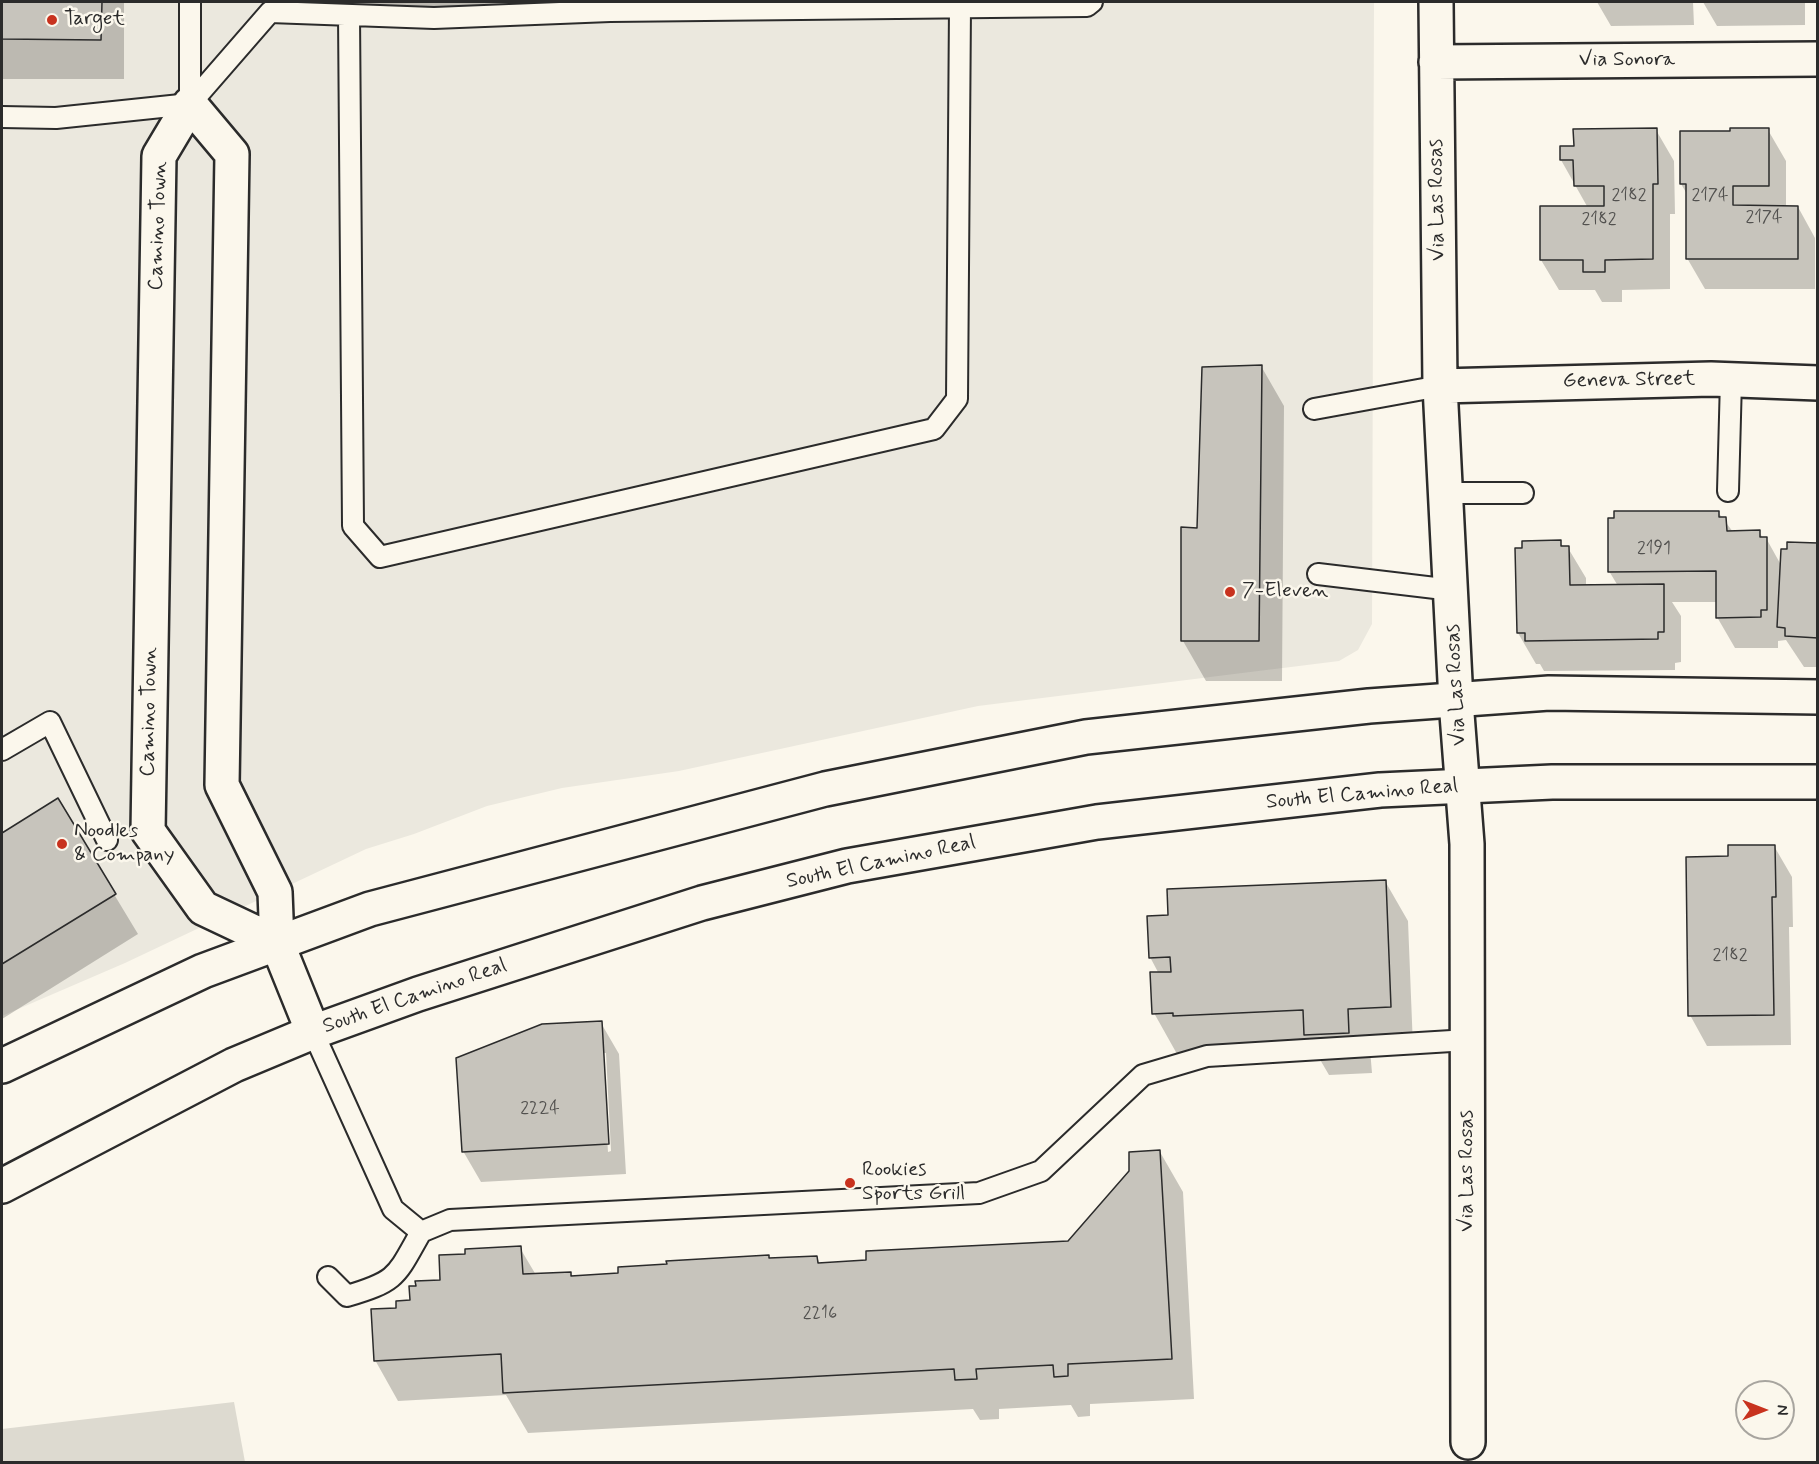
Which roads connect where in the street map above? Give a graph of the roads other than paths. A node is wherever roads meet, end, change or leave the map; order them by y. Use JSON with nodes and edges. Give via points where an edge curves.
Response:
{"nodes":[{"id":1,"x":190,"y":2,"type":"edge"},
{"id":2,"x":1092,"y":2,"type":"edge"},
{"id":3,"x":1436,"y":2,"type":"edge"},
{"id":4,"x":895,"y":5,"type":"edge"},
{"id":5,"x":960,"y":7,"type":"junction"},
{"id":6,"x":349,"y":15,"type":"junction"},
{"id":7,"x":1818,"y":59,"type":"edge"},
{"id":8,"x":1436,"y":62,"type":"junction"},
{"id":9,"x":190,"y":104,"type":"junction"},
{"id":10,"x":2,"y":117,"type":"edge"},
{"id":11,"x":1731,"y":380,"type":"junction"},
{"id":12,"x":1818,"y":383,"type":"edge"},
{"id":13,"x":1440,"y":386,"type":"junction"},
{"id":14,"x":1314,"y":409,"type":"dead end"},
{"id":15,"x":1728,"y":491,"type":"dead end"},
{"id":16,"x":1523,"y":493,"type":"dead end"},
{"id":17,"x":1446,"y":494,"type":"junction"},
{"id":18,"x":1318,"y":574,"type":"dead end"},
{"id":19,"x":1452,"y":590,"type":"junction"},
{"id":20,"x":1818,"y":697,"type":"edge"},
{"id":21,"x":1456,"y":701,"type":"junction"},
{"id":22,"x":2,"y":750,"type":"edge"},
{"id":23,"x":1818,"y":782,"type":"edge"},
{"id":24,"x":1462,"y":787,"type":"junction"},
{"id":25,"x":107,"y":840,"type":"dead end"},
{"id":26,"x":277,"y":943,"type":"junction"},
{"id":27,"x":314,"y":1032,"type":"junction"},
{"id":28,"x":1468,"y":1040,"type":"junction"},
{"id":29,"x":2,"y":1066,"type":"edge"},
{"id":30,"x":2,"y":1186,"type":"edge"},
{"id":31,"x":421,"y":1232,"type":"junction"},
{"id":32,"x":328,"y":1277,"type":"dead end"},
{"id":33,"x":1468,"y":1442,"type":"dead end"}],
"edges":[{"from":1,"to":9,"type":"lane"},
{"from":2,"to":5,"type":"lane","via":[[1087,6]]},
{"from":3,"to":8,"type":"street","name":"Via Las Rosas"},
{"from":4,"to":5,"type":"lane"},
{"from":4,"to":6,"type":"lane","via":[[761,12],[610,11],[434,18]]},
{"from":5,"to":6,"type":"lane","via":[[957,399],[933,429],[380,557],[353,526]]},
{"from":6,"to":9,"type":"lane","via":[[270,12]]},
{"from":7,"to":8,"type":"street","name":"Via Sonora"},
{"from":8,"to":13,"type":"street","name":"Via Las Rosas"},
{"from":9,"to":10,"type":"lane","via":[[56,118]]},
{"from":9,"to":26,"type":"street","via":[[232,154],[222,785],[275,892]]},
{"from":9,"to":26,"type":"street","name":"Camino Town","via":[[159,156],[148,831],[203,908]]},
{"from":11,"to":12,"type":"street","name":"Geneva Street"},
{"from":11,"to":13,"type":"street","name":"Geneva Street"},
{"from":11,"to":15,"type":"lane"},
{"from":13,"to":14,"type":"lane"},
{"from":13,"to":17,"type":"street","name":"Via Las Rosas"},
{"from":16,"to":17,"type":"lane"},
{"from":17,"to":19,"type":"street","name":"Via Las Rosas"},
{"from":18,"to":19,"type":"lane"},
{"from":19,"to":21,"type":"street","name":"Via Las Rosas"},
{"from":20,"to":21,"type":"street","via":[[1549,693]]},
{"from":21,"to":24,"type":"street","name":"Via Las Rosas"},
{"from":21,"to":26,"type":"street","via":[[1369,706],[1086,737],[836,787],[370,909]]},
{"from":22,"to":25,"type":"lane","via":[[50,722]]},
{"from":23,"to":24,"type":"street","name":"South El Camino Real","via":[[1552,782]]},
{"from":24,"to":27,"type":"street","name":"South El Camino Real","via":[[1380,790],[1097,822],[847,866],[657,917]]},
{"from":24,"to":28,"type":"street","name":"Via Las Rosas","via":[[1467,843]]},
{"from":26,"to":27,"type":"street"},
{"from":26,"to":29,"type":"street","via":[[203,971]]},
{"from":27,"to":30,"type":"street","name":"South El Camino Real","via":[[234,1065]]},
{"from":27,"to":31,"type":"lane","via":[[393,1209]]},
{"from":28,"to":31,"type":"lane","via":[[1207,1056],[1143,1075],[1041,1171],[979,1193],[450,1220]]},
{"from":28,"to":33,"type":"street","name":"Via Las Rosas"},
{"from":31,"to":32,"type":"lane","via":[[397,1275],[377,1287],[347,1296]]}]}
